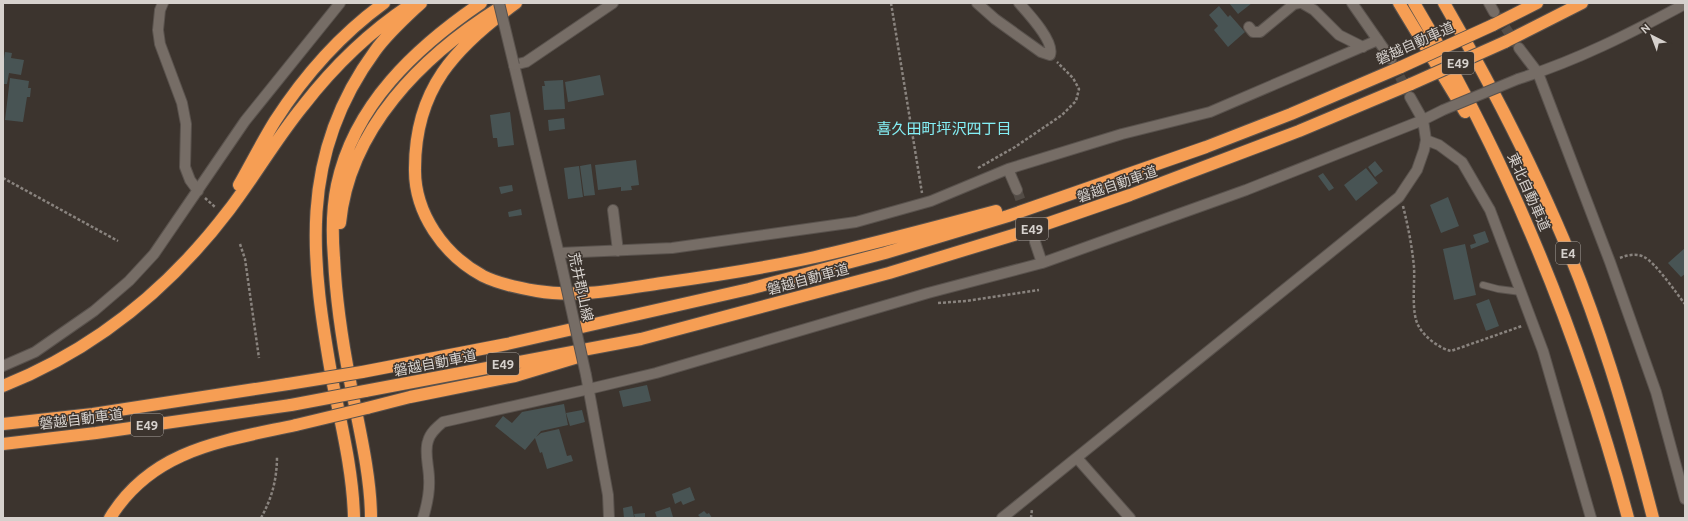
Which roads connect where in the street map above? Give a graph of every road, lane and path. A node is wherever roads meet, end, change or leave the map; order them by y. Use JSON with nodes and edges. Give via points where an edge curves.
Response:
{"nodes":[{"id":1,"x":163,"y":3,"type":"edge"},
{"id":2,"x":340,"y":3,"type":"edge"},
{"id":3,"x":384,"y":3,"type":"edge"},
{"id":4,"x":413,"y":3,"type":"edge"},
{"id":5,"x":421,"y":3,"type":"edge"},
{"id":6,"x":481,"y":3,"type":"edge"},
{"id":7,"x":499,"y":3,"type":"edge"},
{"id":8,"x":507,"y":3,"type":"edge"},
{"id":9,"x":516,"y":3,"type":"edge"},
{"id":10,"x":613,"y":3,"type":"edge"},
{"id":11,"x":891,"y":3,"type":"edge"},
{"id":12,"x":977,"y":3,"type":"edge"},
{"id":13,"x":1019,"y":3,"type":"edge"},
{"id":14,"x":1301,"y":3,"type":"edge"},
{"id":15,"x":1352,"y":3,"type":"edge"},
{"id":16,"x":1399,"y":3,"type":"edge"},
{"id":17,"x":1414,"y":3,"type":"edge"},
{"id":18,"x":1444,"y":3,"type":"edge"},
{"id":19,"x":1537,"y":3,"type":"edge"},
{"id":20,"x":1582,"y":3,"type":"edge"},
{"id":21,"x":1685,"y":4,"type":"edge"},
{"id":22,"x":1249,"y":27,"type":"dead end"},
{"id":23,"x":1378,"y":40,"type":"junction"},
{"id":24,"x":1363,"y":47,"type":"junction"},
{"id":25,"x":1519,"y":48,"type":"tunnel mouth"},
{"id":26,"x":1050,"y":55,"type":"junction"},
{"id":27,"x":1391,"y":59,"type":"tunnel mouth"},
{"id":28,"x":514,"y":65,"type":"junction"},
{"id":29,"x":1538,"y":73,"type":"junction"},
{"id":30,"x":1410,"y":97,"type":"tunnel mouth"},
{"id":31,"x":1423,"y":120,"type":"junction"},
{"id":32,"x":1426,"y":140,"type":"junction"},
{"id":33,"x":1008,"y":169,"type":"junction"},
{"id":34,"x":974,"y":170,"type":"dead end"},
{"id":35,"x":1124,"y":176,"type":"junction"},
{"id":36,"x":3,"y":178,"type":"edge"},
{"id":37,"x":1018,"y":190,"type":"tunnel mouth"},
{"id":38,"x":198,"y":191,"type":"junction"},
{"id":39,"x":1400,"y":194,"type":"junction"},
{"id":40,"x":923,"y":203,"type":"junction"},
{"id":41,"x":612,"y":210,"type":"dead end"},
{"id":42,"x":1531,"y":232,"type":"junction"},
{"id":43,"x":118,"y":241,"type":"dead end"},
{"id":44,"x":1035,"y":242,"type":"tunnel mouth"},
{"id":45,"x":240,"y":244,"type":"dead end"},
{"id":46,"x":618,"y":251,"type":"junction"},
{"id":47,"x":193,"y":254,"type":"junction"},
{"id":48,"x":559,"y":254,"type":"junction"},
{"id":49,"x":1610,"y":262,"type":"junction"},
{"id":50,"x":1042,"y":263,"type":"junction"},
{"id":51,"x":1483,"y":285,"type":"dead end"},
{"id":52,"x":1039,"y":290,"type":"dead end"},
{"id":53,"x":1521,"y":292,"type":"junction"},
{"id":54,"x":337,"y":303,"type":"junction"},
{"id":55,"x":931,"y":304,"type":"dead end"},
{"id":56,"x":1685,"y":304,"type":"edge"},
{"id":57,"x":1533,"y":322,"type":"junction"},
{"id":58,"x":641,"y":339,"type":"junction"},
{"id":59,"x":259,"y":358,"type":"dead end"},
{"id":60,"x":3,"y":366,"type":"edge"},
{"id":61,"x":3,"y":386,"type":"edge"},
{"id":62,"x":589,"y":389,"type":"junction"},
{"id":63,"x":3,"y":424,"type":"edge"},
{"id":64,"x":3,"y":444,"type":"edge"},
{"id":65,"x":277,"y":456,"type":"dead end"},
{"id":66,"x":1077,"y":458,"type":"junction"},
{"id":67,"x":1685,"y":499,"type":"edge"},
{"id":68,"x":110,"y":518,"type":"edge"},
{"id":69,"x":261,"y":518,"type":"edge"},
{"id":70,"x":354,"y":518,"type":"edge"},
{"id":71,"x":371,"y":518,"type":"edge"},
{"id":72,"x":423,"y":518,"type":"edge"},
{"id":73,"x":609,"y":518,"type":"edge"},
{"id":74,"x":1002,"y":518,"type":"edge"},
{"id":75,"x":1130,"y":518,"type":"edge"},
{"id":76,"x":1591,"y":518,"type":"edge"},
{"id":77,"x":1628,"y":518,"type":"edge"},
{"id":78,"x":1653,"y":518,"type":"edge"}],
"edges":[{"from":1,"to":38,"type":"street","via":[[160,10],[159,37],[182,103],[187,146],[186,167],[190,180]]},
{"from":2,"to":38,"type":"street","via":[[245,121]]},
{"from":3,"to":47,"type":"highway","via":[[332,48],[295,92],[222,214]]},
{"from":4,"to":47,"type":"highway","via":[[375,30],[332,71],[302,107],[229,210]]},
{"from":5,"to":70,"type":"highway","via":[[390,33],[353,85],[326,148],[317,193],[316,244],[321,308],[351,476]]},
{"from":6,"to":54,"type":"highway","via":[[440,34],[389,82],[374,100],[351,140],[336,186],[333,237]]},
{"from":7,"to":28,"type":"street","name":"荒井郡山線","bridge":true},
{"from":8,"to":54,"type":"highway","via":[[465,30],[429,61],[395,96],[369,133],[358,153],[344,196],[338,246]]},
{"from":9,"to":35,"type":"highway","via":[[474,38],[441,73],[422,111],[415,152],[414,172],[417,191],[431,227],[454,254],[484,276],[502,283],[538,291],[590,293],[737,272],[880,241]]},
{"from":10,"to":28,"type":"street","via":[[526,62]]},
{"from":11,"to":40,"type":"path"},
{"from":12,"to":26,"type":"street","via":[[1041,52]]},
{"from":13,"to":26,"type":"street","via":[[1040,26],[1051,50]]},
{"from":14,"to":22,"type":"street","via":[[1291,7],[1260,32],[1253,32]]},
{"from":14,"to":24,"type":"street","via":[[1314,10],[1339,35]]},
{"from":15,"to":23,"type":"street"},
{"from":16,"to":42,"type":"highway","via":[[1484,144]]},
{"from":17,"to":42,"type":"highway","name":"東北自動車道","number":"E4","via":[[1499,161]]},
{"from":18,"to":78,"type":"highway","name":"東北自動車道","number":"E4","via":[[1523,148],[1556,223],[1615,379]]},
{"from":19,"to":35,"type":"highway","name":"磐越自動車道","number":"E49","bridge":true,"via":[[1401,67],[1291,114]]},
{"from":20,"to":58,"type":"highway","name":"磐越自動車道","number":"E49","bridge":true,"via":[[1505,42],[1411,84],[1216,164],[1130,196],[889,273]]},
{"from":21,"to":29,"type":"street","via":[[1638,29]]},
{"from":23,"to":24,"type":"street"},
{"from":23,"to":27,"type":"street"},
{"from":24,"to":33,"type":"street","via":[[1210,112],[1122,134]]},
{"from":25,"to":29,"type":"street"},
{"from":26,"to":34,"type":"path","via":[[1073,78],[1079,89],[1076,101],[1062,115],[1033,135]]},
{"from":28,"to":48,"type":"street","name":"荒井郡山線"},
{"from":29,"to":31,"type":"street","bridge":true,"via":[[1518,79]]},
{"from":29,"to":49,"type":"street"},
{"from":30,"to":31,"type":"street"},
{"from":31,"to":32,"type":"street"},
{"from":31,"to":50,"type":"street","via":[[1246,190]]},
{"from":32,"to":39,"type":"street","via":[[1417,170]]},
{"from":32,"to":53,"type":"street","via":[[1439,145],[1462,162],[1490,210]]},
{"from":33,"to":37,"type":"street"},
{"from":33,"to":40,"type":"street"},
{"from":35,"to":63,"type":"highway","name":"磐越自動車道","number":"E49","bridge":true,"via":[[922,242],[749,289],[508,344],[288,384],[92,414]]},
{"from":36,"to":43,"type":"path"},
{"from":38,"to":60,"type":"street","via":[[154,254],[129,281],[60,335],[34,352]]},
{"from":39,"to":57,"type":"path","via":[[1414,266],[1415,316],[1426,335],[1440,347],[1451,351]]},
{"from":39,"to":66,"type":"street"},
{"from":40,"to":46,"type":"street","via":[[856,222],[722,242]]},
{"from":41,"to":46,"type":"street"},
{"from":42,"to":77,"type":"highway","name":"東北自動車道","number":"E4","via":[[1590,387]]},
{"from":44,"to":50,"type":"street"},
{"from":45,"to":59,"type":"path","via":[[245,259]]},
{"from":46,"to":48,"type":"street"},
{"from":47,"to":61,"type":"highway","via":[[139,306],[97,338],[50,366]]},
{"from":48,"to":62,"type":"street","name":"荒井郡山線","bridge":true},
{"from":49,"to":56,"type":"path","via":[[1630,255],[1644,257]]},
{"from":49,"to":67,"type":"street","via":[[1656,392]]},
{"from":50,"to":62,"type":"street","via":[[921,295],[656,373]]},
{"from":51,"to":53,"type":"lane"},
{"from":52,"to":55,"type":"path"},
{"from":53,"to":57,"type":"street"},
{"from":54,"to":71,"type":"highway","via":[[364,456]]},
{"from":57,"to":76,"type":"street"},
{"from":58,"to":64,"type":"highway","name":"磐越自動車道","number":"E49","bridge":true,"via":[[291,404]]},
{"from":58,"to":68,"type":"highway","bridge":true,"via":[[515,376],[410,397],[223,441],[186,453],[148,475],[131,490]]},
{"from":62,"to":72,"type":"street","via":[[443,422],[434,430],[427,442],[428,503]]},
{"from":62,"to":73,"type":"street","name":"荒井郡山線","via":[[608,494]]},
{"from":65,"to":69,"type":"path","via":[[275,484],[270,502]]},
{"from":66,"to":74,"type":"street"},
{"from":66,"to":75,"type":"street"}]}
